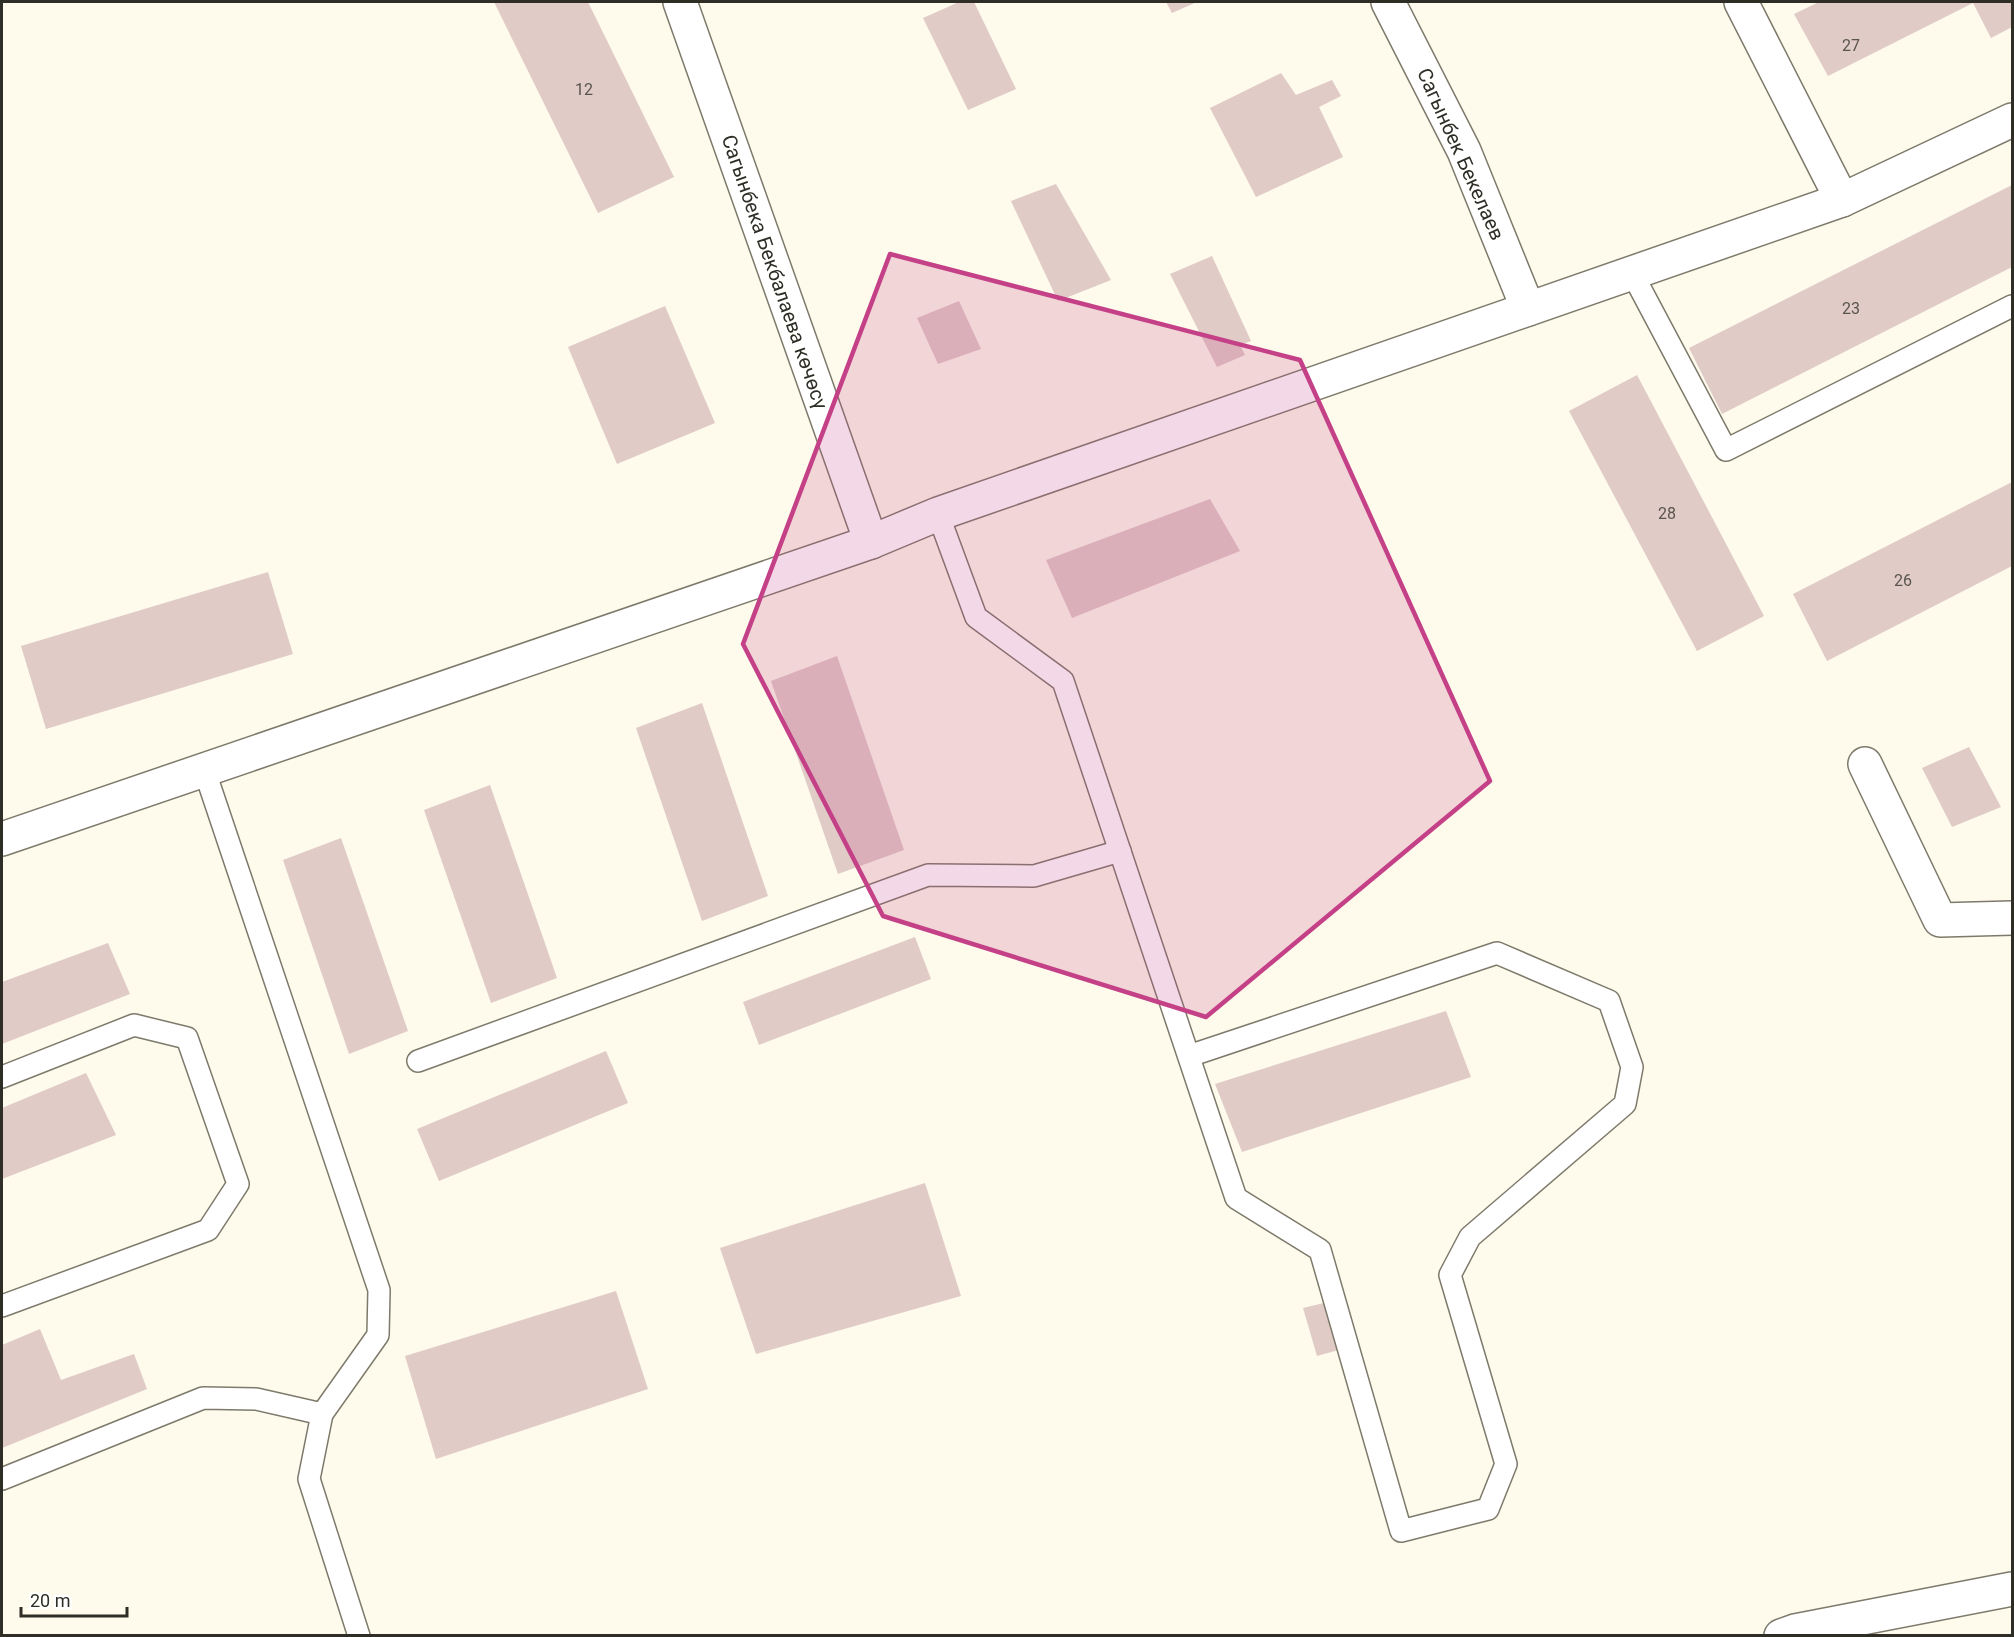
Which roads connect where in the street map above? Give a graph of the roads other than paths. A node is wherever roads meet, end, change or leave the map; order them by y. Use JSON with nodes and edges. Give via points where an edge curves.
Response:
{"nodes":[{"id":1,"x":680,"y":2,"type":"edge"},
{"id":2,"x":1388,"y":2,"type":"edge"},
{"id":3,"x":1752,"y":5,"type":"edge"},
{"id":4,"x":2013,"y":120,"type":"edge"},
{"id":5,"x":1842,"y":200,"type":"junction"},
{"id":6,"x":1632,"y":273,"type":"junction"},
{"id":7,"x":2013,"y":306,"type":"edge"},
{"id":8,"x":1528,"y":309,"type":"junction"},
{"id":9,"x":938,"y":514,"type":"junction"},
{"id":10,"x":871,"y":542,"type":"junction"},
{"id":11,"x":1865,"y":764,"type":"dead end"},
{"id":12,"x":204,"y":769,"type":"junction"},
{"id":13,"x":2,"y":839,"type":"edge"},
{"id":14,"x":1120,"y":851,"type":"junction"},
{"id":15,"x":2013,"y":918,"type":"edge"},
{"id":16,"x":1189,"y":1056,"type":"junction"},
{"id":17,"x":418,"y":1061,"type":"dead end"},
{"id":18,"x":2,"y":1077,"type":"edge"},
{"id":19,"x":2,"y":1306,"type":"edge"},
{"id":20,"x":322,"y":1414,"type":"junction"},
{"id":21,"x":2,"y":1479,"type":"edge"},
{"id":22,"x":2013,"y":1589,"type":"edge"},
{"id":23,"x":1790,"y":1634,"type":"edge"},
{"id":24,"x":359,"y":1635,"type":"edge"}],
"edges":[{"from":1,"to":10,"type":"street","name":"Сагынбека Бекбалаева көчөсү"},
{"from":2,"to":8,"type":"street","name":"Сагынбек Бекелаев","via":[[1464,151]]},
{"from":3,"to":5,"type":"street"},
{"from":4,"to":5,"type":"street"},
{"from":5,"to":6,"type":"street"},
{"from":6,"to":7,"type":"lane","via":[[1726,450]]},
{"from":6,"to":8,"type":"street"},
{"from":8,"to":9,"type":"street"},
{"from":9,"to":10,"type":"street"},
{"from":9,"to":14,"type":"lane","via":[[976,617],[1063,681]]},
{"from":10,"to":12,"type":"street"},
{"from":11,"to":15,"type":"street","via":[[1940,920]]},
{"from":12,"to":13,"type":"street"},
{"from":12,"to":20,"type":"lane","via":[[380,1290],[378,1335]]},
{"from":14,"to":16,"type":"lane"},
{"from":14,"to":17,"type":"lane","via":[[1034,876],[928,875]]},
{"from":16,"to":16,"type":"lane","via":[[1236,1198],[1320,1250],[1401,1531],[1488,1509],[1506,1464],[1450,1275],[1470,1237],[1625,1104],[1632,1066],[1609,1001],[1497,953]]},
{"from":18,"to":19,"type":"lane","via":[[134,1025],[187,1038],[238,1184],[208,1230]]},
{"from":20,"to":21,"type":"lane","via":[[256,1399],[203,1398]]},
{"from":20,"to":24,"type":"lane","via":[[309,1479]]},
{"from":22,"to":23,"type":"street"}]}
